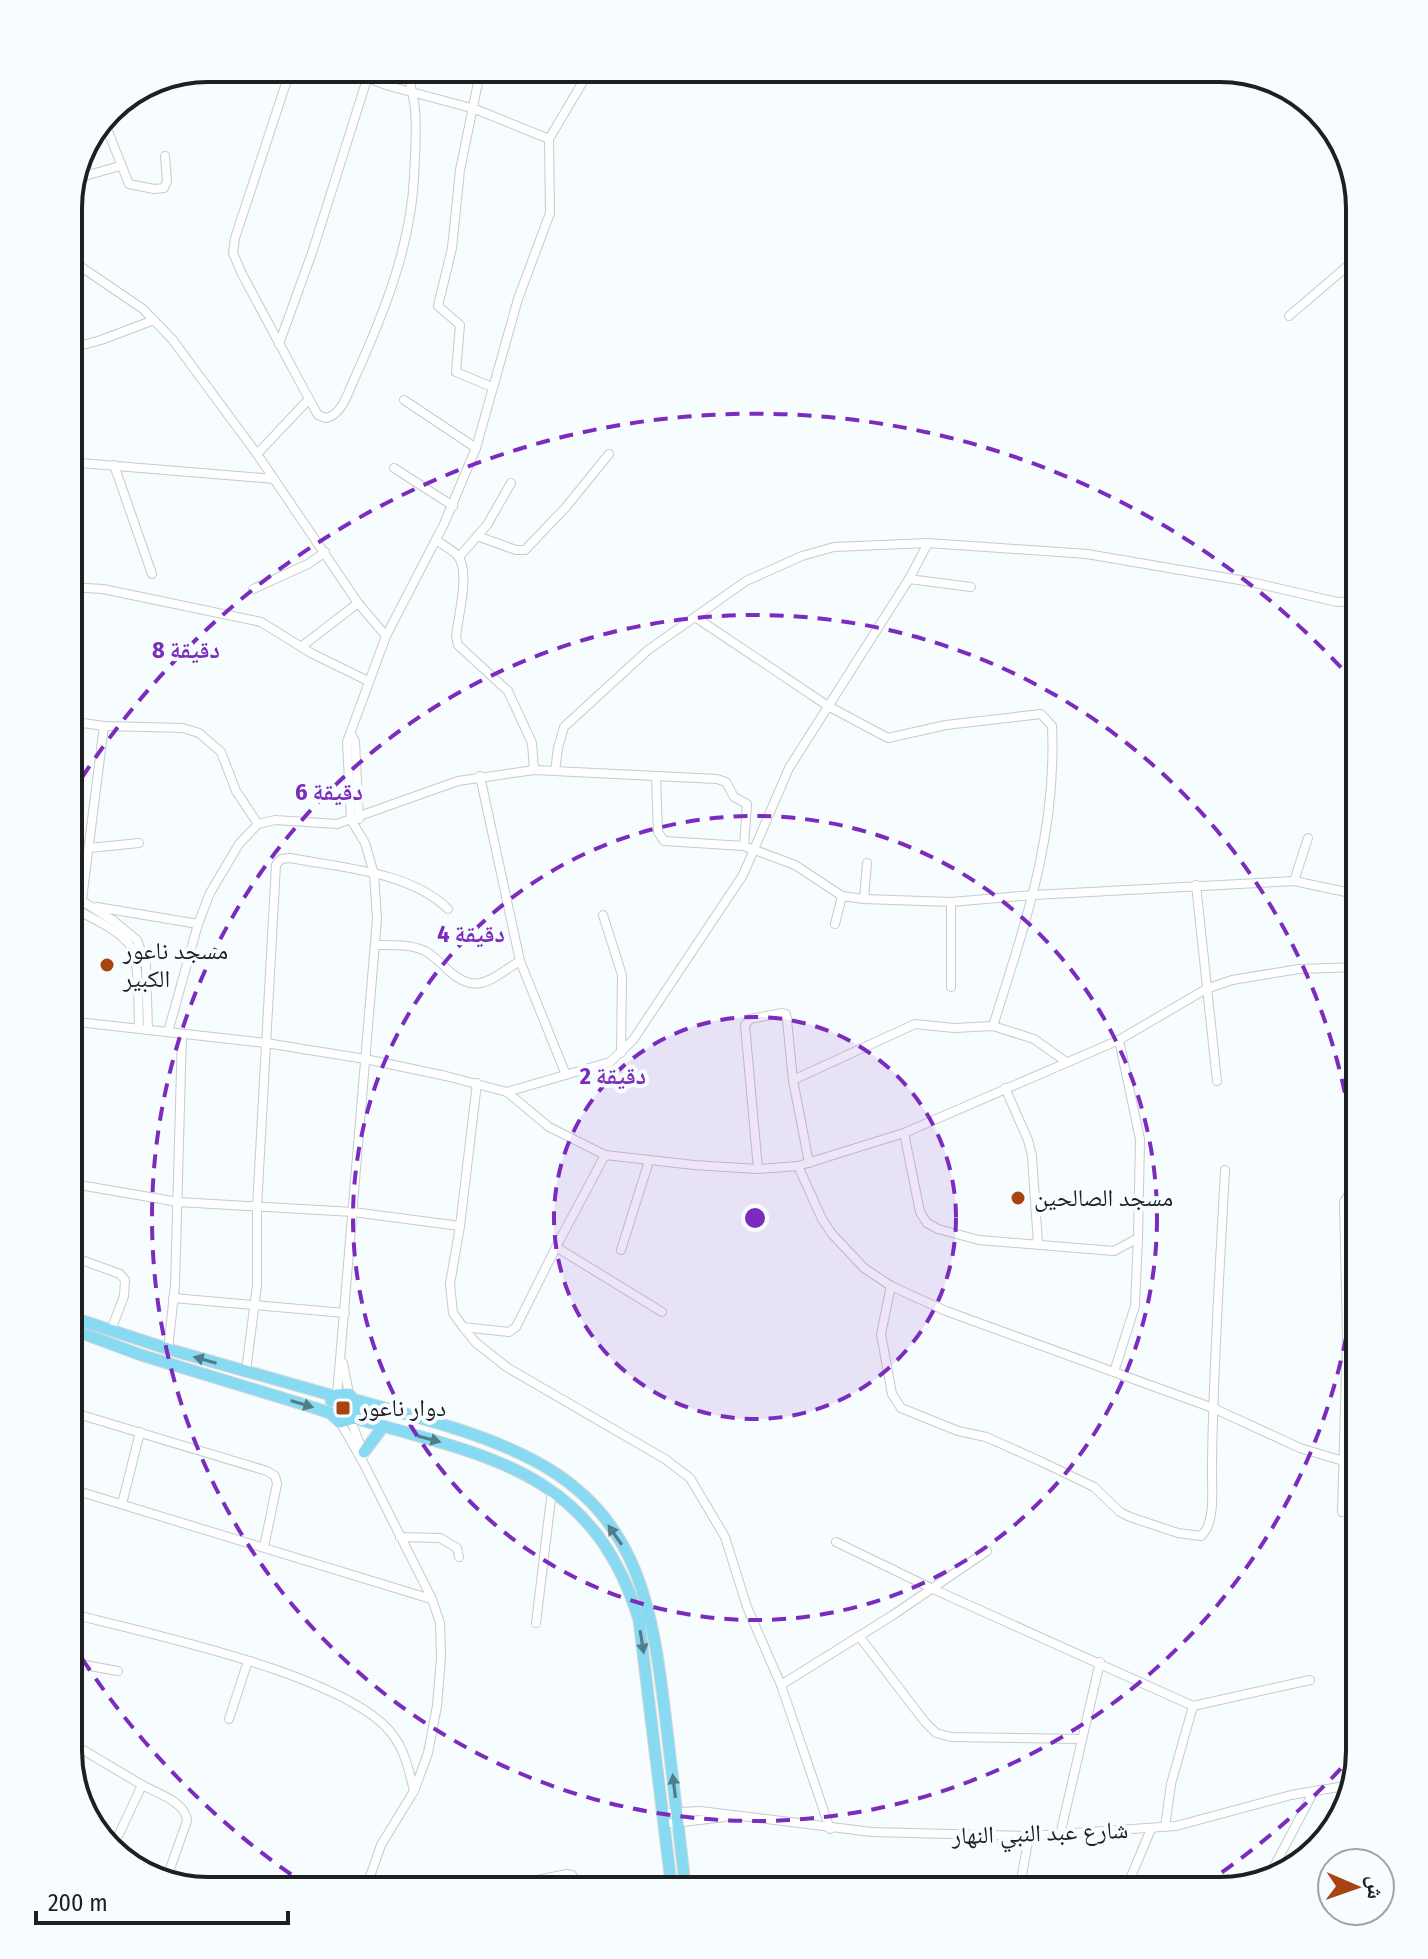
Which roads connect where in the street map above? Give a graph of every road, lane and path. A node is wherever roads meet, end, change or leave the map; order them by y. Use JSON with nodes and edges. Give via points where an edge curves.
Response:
{"nodes":[{"id":1,"x":286,"y":82,"type":"edge"},
{"id":2,"x":366,"y":82,"type":"edge"},
{"id":3,"x":378,"y":82,"type":"edge"},
{"id":4,"x":411,"y":82,"type":"edge"},
{"id":5,"x":479,"y":82,"type":"edge"},
{"id":6,"x":583,"y":82,"type":"edge"},
{"id":7,"x":411,"y":91,"type":"junction"},
{"id":8,"x":475,"y":109,"type":"junction"},
{"id":9,"x":108,"y":132,"type":"edge"},
{"id":10,"x":549,"y":139,"type":"junction"},
{"id":11,"x":165,"y":156,"type":"dead end"},
{"id":12,"x":120,"y":166,"type":"junction"},
{"id":13,"x":86,"y":176,"type":"edge"},
{"id":14,"x":1346,"y":267,"type":"edge"},
{"id":15,"x":82,"y":268,"type":"edge"},
{"id":16,"x":1289,"y":316,"type":"dead end"},
{"id":17,"x":154,"y":320,"type":"junction"},
{"id":18,"x":82,"y":344,"type":"edge"},
{"id":19,"x":279,"y":344,"type":"junction"},
{"id":20,"x":492,"y":387,"type":"junction"},
{"id":21,"x":309,"y":399,"type":"junction"},
{"id":22,"x":404,"y":400,"type":"dead end"},
{"id":23,"x":476,"y":448,"type":"junction"},
{"id":24,"x":257,"y":454,"type":"junction"},
{"id":25,"x":609,"y":454,"type":"dead end"},
{"id":26,"x":82,"y":463,"type":"edge"},
{"id":27,"x":114,"y":465,"type":"junction"},
{"id":28,"x":394,"y":468,"type":"dead end"},
{"id":29,"x":274,"y":479,"type":"junction"},
{"id":30,"x":511,"y":483,"type":"dead end"},
{"id":31,"x":453,"y":506,"type":"junction"},
{"id":32,"x":477,"y":536,"type":"junction"},
{"id":33,"x":436,"y":540,"type":"junction"},
{"id":34,"x":928,"y":543,"type":"junction"},
{"id":35,"x":325,"y":552,"type":"junction"},
{"id":36,"x":459,"y":557,"type":"junction"},
{"id":37,"x":152,"y":574,"type":"dead end"},
{"id":38,"x":909,"y":579,"type":"junction"},
{"id":39,"x":971,"y":587,"type":"dead end"},
{"id":40,"x":82,"y":588,"type":"edge"},
{"id":41,"x":253,"y":589,"type":"dead end"},
{"id":42,"x":1346,"y":602,"type":"edge"},
{"id":43,"x":358,"y":603,"type":"junction"},
{"id":44,"x":695,"y":617,"type":"junction"},
{"id":45,"x":386,"y":636,"type":"junction"},
{"id":46,"x":301,"y":647,"type":"junction"},
{"id":47,"x":368,"y":681,"type":"junction"},
{"id":48,"x":828,"y":706,"type":"junction"},
{"id":49,"x":82,"y":723,"type":"edge"},
{"id":50,"x":104,"y":726,"type":"junction"},
{"id":51,"x":534,"y":770,"type":"junction"},
{"id":52,"x":555,"y":771,"type":"junction"},
{"id":53,"x":480,"y":776,"type":"junction"},
{"id":54,"x":656,"y":777,"type":"junction"},
{"id":55,"x":355,"y":818,"type":"junction"},
{"id":56,"x":258,"y":824,"type":"junction"},
{"id":57,"x":1308,"y":838,"type":"dead end"},
{"id":58,"x":139,"y":843,"type":"dead end"},
{"id":59,"x":744,"y":846,"type":"junction"},
{"id":60,"x":89,"y":848,"type":"junction"},
{"id":61,"x":756,"y":850,"type":"junction"},
{"id":62,"x":867,"y":863,"type":"dead end"},
{"id":63,"x":374,"y":874,"type":"junction"},
{"id":64,"x":1294,"y":881,"type":"junction"},
{"id":65,"x":83,"y":885,"type":"joint"},
{"id":66,"x":1196,"y":885,"type":"junction"},
{"id":67,"x":1346,"y":892,"type":"edge"},
{"id":68,"x":1034,"y":895,"type":"junction"},
{"id":69,"x":842,"y":896,"type":"junction"},
{"id":70,"x":82,"y":899,"type":"joint"},
{"id":71,"x":864,"y":899,"type":"junction"},
{"id":72,"x":951,"y":902,"type":"junction"},
{"id":73,"x":93,"y":907,"type":"junction"},
{"id":74,"x":448,"y":909,"type":"dead end"},
{"id":75,"x":82,"y":914,"type":"edge"},
{"id":76,"x":603,"y":915,"type":"dead end"},
{"id":77,"x":198,"y":924,"type":"junction"},
{"id":78,"x":835,"y":924,"type":"dead end"},
{"id":79,"x":376,"y":945,"type":"junction"},
{"id":80,"x":520,"y":961,"type":"junction"},
{"id":81,"x":1346,"y":968,"type":"edge"},
{"id":82,"x":951,"y":987,"type":"dead end"},
{"id":83,"x":1206,"y":989,"type":"junction"},
{"id":84,"x":82,"y":1022,"type":"edge"},
{"id":85,"x":993,"y":1026,"type":"junction"},
{"id":86,"x":143,"y":1029,"type":"junction"},
{"id":87,"x":168,"y":1032,"type":"junction"},
{"id":88,"x":182,"y":1034,"type":"junction"},
{"id":89,"x":1119,"y":1040,"type":"junction"},
{"id":90,"x":266,"y":1043,"type":"junction"},
{"id":91,"x":621,"y":1053,"type":"junction"},
{"id":92,"x":365,"y":1059,"type":"junction"},
{"id":93,"x":1065,"y":1061,"type":"junction"},
{"id":94,"x":566,"y":1075,"type":"junction"},
{"id":95,"x":793,"y":1080,"type":"junction"},
{"id":96,"x":1217,"y":1081,"type":"dead end"},
{"id":97,"x":477,"y":1083,"type":"junction"},
{"id":98,"x":1005,"y":1088,"type":"junction"},
{"id":99,"x":507,"y":1092,"type":"junction"},
{"id":100,"x":904,"y":1133,"type":"junction"},
{"id":101,"x":605,"y":1155,"type":"junction"},
{"id":102,"x":649,"y":1161,"type":"junction"},
{"id":103,"x":809,"y":1163,"type":"junction"},
{"id":104,"x":798,"y":1166,"type":"junction"},
{"id":105,"x":758,"y":1169,"type":"junction"},
{"id":106,"x":1225,"y":1170,"type":"dead end"},
{"id":107,"x":82,"y":1185,"type":"edge"},
{"id":108,"x":1346,"y":1199,"type":"edge"},
{"id":109,"x":178,"y":1202,"type":"junction"},
{"id":110,"x":257,"y":1207,"type":"junction"},
{"id":111,"x":353,"y":1212,"type":"junction"},
{"id":112,"x":460,"y":1226,"type":"junction"},
{"id":113,"x":1138,"y":1238,"type":"junction"},
{"id":114,"x":1038,"y":1244,"type":"junction"},
{"id":115,"x":556,"y":1247,"type":"junction"},
{"id":116,"x":621,"y":1250,"type":"dead end"},
{"id":117,"x":82,"y":1260,"type":"edge"},
{"id":118,"x":891,"y":1286,"type":"junction"},
{"id":119,"x":1346,"y":1292,"type":"edge"},
{"id":120,"x":173,"y":1298,"type":"junction"},
{"id":121,"x":253,"y":1305,"type":"junction"},
{"id":122,"x":662,"y":1312,"type":"dead end"},
{"id":123,"x":345,"y":1313,"type":"junction"},
{"id":124,"x":82,"y":1321,"type":"edge"},
{"id":125,"x":463,"y":1327,"type":"junction"},
{"id":126,"x":111,"y":1330,"type":"junction"},
{"id":127,"x":82,"y":1333,"type":"edge"},
{"id":128,"x":168,"y":1349,"type":"junction"},
{"id":129,"x":246,"y":1371,"type":"junction"},
{"id":130,"x":1114,"y":1372,"type":"junction"},
{"id":131,"x":1346,"y":1378,"type":"edge"},
{"id":132,"x":344,"y":1396,"type":"junction"},
{"id":133,"x":1213,"y":1408,"type":"junction"},
{"id":134,"x":330,"y":1413,"type":"junction"},
{"id":135,"x":82,"y":1415,"type":"edge"},
{"id":136,"x":348,"y":1420,"type":"junction"},
{"id":137,"x":383,"y":1427,"type":"junction"},
{"id":138,"x":140,"y":1432,"type":"junction"},
{"id":139,"x":364,"y":1458,"type":"junction"},
{"id":140,"x":1344,"y":1461,"type":"junction"},
{"id":141,"x":552,"y":1489,"type":"junction"},
{"id":142,"x":82,"y":1492,"type":"edge"},
{"id":143,"x":122,"y":1504,"type":"junction"},
{"id":144,"x":1342,"y":1512,"type":"dead end"},
{"id":145,"x":400,"y":1537,"type":"junction"},
{"id":146,"x":836,"y":1542,"type":"dead end"},
{"id":147,"x":264,"y":1547,"type":"junction"},
{"id":148,"x":987,"y":1551,"type":"dead end"},
{"id":149,"x":459,"y":1557,"type":"dead end"},
{"id":150,"x":933,"y":1589,"type":"junction"},
{"id":151,"x":432,"y":1599,"type":"junction"},
{"id":152,"x":82,"y":1617,"type":"edge"},
{"id":153,"x":536,"y":1623,"type":"dead end"},
{"id":154,"x":859,"y":1636,"type":"junction"},
{"id":155,"x":248,"y":1661,"type":"junction"},
{"id":156,"x":1100,"y":1662,"type":"junction"},
{"id":157,"x":82,"y":1665,"type":"edge"},
{"id":158,"x":118,"y":1671,"type":"dead end"},
{"id":159,"x":1310,"y":1680,"type":"dead end"},
{"id":160,"x":781,"y":1685,"type":"junction"},
{"id":161,"x":1193,"y":1706,"type":"junction"},
{"id":162,"x":229,"y":1719,"type":"dead end"},
{"id":163,"x":1081,"y":1739,"type":"junction"},
{"id":164,"x":82,"y":1750,"type":"edge"},
{"id":165,"x":142,"y":1785,"type":"junction"},
{"id":166,"x":1341,"y":1787,"type":"edge"},
{"id":167,"x":414,"y":1791,"type":"junction"},
{"id":168,"x":1314,"y":1791,"type":"junction"},
{"id":169,"x":670,"y":1818,"type":"junction"},
{"id":170,"x":1165,"y":1827,"type":"junction"},
{"id":171,"x":830,"y":1829,"type":"junction"},
{"id":172,"x":1151,"y":1829,"type":"junction"},
{"id":173,"x":1060,"y":1835,"type":"junction"},
{"id":174,"x":1029,"y":1836,"type":"junction"},
{"id":175,"x":117,"y":1838,"type":"edge"},
{"id":176,"x":1277,"y":1863,"type":"edge"},
{"id":177,"x":169,"y":1871,"type":"edge"},
{"id":178,"x":370,"y":1877,"type":"edge"},
{"id":179,"x":552,"y":1877,"type":"edge"},
{"id":180,"x":573,"y":1877,"type":"edge"},
{"id":181,"x":672,"y":1877,"type":"edge"},
{"id":182,"x":683,"y":1877,"type":"edge"},
{"id":183,"x":1022,"y":1877,"type":"edge"},
{"id":184,"x":1131,"y":1877,"type":"edge"}],
"edges":[{"from":1,"to":19,"type":"street","via":[[233,246],[238,267]]},
{"from":2,"to":19,"type":"street"},
{"from":3,"to":7,"type":"street"},
{"from":4,"to":7,"type":"street"},
{"from":5,"to":8,"type":"street"},
{"from":6,"to":10,"type":"street"},
{"from":7,"to":8,"type":"street"},
{"from":7,"to":21,"type":"street","via":[[412,203],[384,309],[339,411],[322,417]]},
{"from":8,"to":10,"type":"street"},
{"from":8,"to":20,"type":"street","via":[[438,306],[460,325],[456,372]]},
{"from":9,"to":12,"type":"street"},
{"from":10,"to":20,"type":"street","via":[[550,213]]},
{"from":11,"to":12,"type":"street","via":[[167,181],[161,189],[129,184]]},
{"from":12,"to":13,"type":"street"},
{"from":14,"to":16,"type":"street"},
{"from":15,"to":17,"type":"street"},
{"from":17,"to":18,"type":"street"},
{"from":17,"to":24,"type":"street"},
{"from":19,"to":21,"type":"street"},
{"from":20,"to":23,"type":"street"},
{"from":21,"to":24,"type":"street"},
{"from":22,"to":23,"type":"street"},
{"from":23,"to":31,"type":"street"},
{"from":24,"to":29,"type":"street"},
{"from":25,"to":32,"type":"street","via":[[525,550]]},
{"from":26,"to":27,"type":"street"},
{"from":27,"to":29,"type":"street"},
{"from":27,"to":37,"type":"street"},
{"from":28,"to":31,"type":"street"},
{"from":29,"to":35,"type":"street"},
{"from":30,"to":32,"type":"street"},
{"from":31,"to":33,"type":"street"},
{"from":32,"to":36,"type":"street"},
{"from":33,"to":36,"type":"street"},
{"from":33,"to":45,"type":"street"},
{"from":34,"to":38,"type":"street"},
{"from":34,"to":42,"type":"street","via":[[1087,554]]},
{"from":34,"to":44,"type":"street","via":[[834,547],[802,556],[746,581]]},
{"from":35,"to":41,"type":"street"},
{"from":35,"to":43,"type":"street"},
{"from":36,"to":51,"type":"street","via":[[464,578],[457,641],[508,691],[532,743]]},
{"from":38,"to":39,"type":"street"},
{"from":38,"to":48,"type":"street"},
{"from":40,"to":46,"type":"street","via":[[261,622]]},
{"from":43,"to":45,"type":"street"},
{"from":43,"to":46,"type":"street"},
{"from":44,"to":48,"type":"street"},
{"from":44,"to":52,"type":"street","via":[[648,650],[569,722]]},
{"from":45,"to":47,"type":"street"},
{"from":46,"to":47,"type":"street"},
{"from":47,"to":55,"type":"street","via":[[347,742]]},
{"from":48,"to":61,"type":"street","via":[[789,768]]},
{"from":48,"to":68,"type":"street","via":[[888,738],[972,721],[1041,714],[1047,718],[1052,726],[1053,786]]},
{"from":49,"to":50,"type":"street"},
{"from":50,"to":56,"type":"street","via":[[183,728],[206,736],[221,752],[236,791]]},
{"from":50,"to":60,"type":"street"},
{"from":51,"to":52,"type":"street"},
{"from":51,"to":53,"type":"street"},
{"from":52,"to":54,"type":"street"},
{"from":53,"to":55,"type":"street"},
{"from":53,"to":80,"type":"street"},
{"from":54,"to":59,"type":"street","via":[[726,782],[734,797],[747,804]]},
{"from":54,"to":59,"type":"street","via":[[664,841]]},
{"from":55,"to":56,"type":"street","via":[[328,825],[275,820]]},
{"from":55,"to":63,"type":"street"},
{"from":56,"to":77,"type":"street","via":[[223,870]]},
{"from":57,"to":64,"type":"street"},
{"from":58,"to":60,"type":"street"},
{"from":59,"to":61,"type":"street"},
{"from":60,"to":65,"type":"street"},
{"from":61,"to":69,"type":"street","via":[[795,865]]},
{"from":61,"to":91,"type":"street"},
{"from":62,"to":71,"type":"street"},
{"from":63,"to":74,"type":"street","via":[[428,892]]},
{"from":63,"to":79,"type":"street"},
{"from":63,"to":90,"type":"street","via":[[290,858],[278,861]]},
{"from":64,"to":66,"type":"street"},
{"from":64,"to":67,"type":"street"},
{"from":65,"to":70,"type":"street"},
{"from":66,"to":68,"type":"street"},
{"from":66,"to":83,"type":"street"},
{"from":68,"to":72,"type":"street"},
{"from":68,"to":85,"type":"street"},
{"from":69,"to":71,"type":"street"},
{"from":69,"to":78,"type":"street"},
{"from":70,"to":73,"type":"street"},
{"from":71,"to":72,"type":"street"},
{"from":72,"to":82,"type":"street"},
{"from":73,"to":77,"type":"street"},
{"from":73,"to":86,"type":"street","via":[[132,935],[143,951]]},
{"from":75,"to":86,"type":"street","via":[[131,948]]},
{"from":76,"to":91,"type":"street","via":[[622,975]]},
{"from":77,"to":87,"type":"street"},
{"from":79,"to":80,"type":"street","via":[[421,949],[458,979],[475,985]]},
{"from":79,"to":92,"type":"street"},
{"from":80,"to":94,"type":"street"},
{"from":81,"to":83,"type":"street","via":[[1268,973]]},
{"from":83,"to":89,"type":"street"},
{"from":83,"to":96,"type":"street"},
{"from":84,"to":86,"type":"street"},
{"from":85,"to":93,"type":"street","via":[[1043,1043]]},
{"from":85,"to":95,"type":"street","via":[[915,1024]]},
{"from":86,"to":87,"type":"street"},
{"from":87,"to":88,"type":"street"},
{"from":88,"to":90,"type":"street"},
{"from":88,"to":109,"type":"street"},
{"from":89,"to":93,"type":"street"},
{"from":89,"to":113,"type":"street","via":[[1140,1139]]},
{"from":90,"to":92,"type":"street"},
{"from":90,"to":110,"type":"street"},
{"from":91,"to":94,"type":"street","via":[[610,1062]]},
{"from":92,"to":97,"type":"street"},
{"from":92,"to":111,"type":"street"},
{"from":93,"to":98,"type":"street"},
{"from":94,"to":99,"type":"street"},
{"from":95,"to":103,"type":"street"},
{"from":95,"to":105,"type":"street","via":[[786,1014],[747,1021]]},
{"from":97,"to":99,"type":"street"},
{"from":97,"to":112,"type":"street"},
{"from":98,"to":100,"type":"street"},
{"from":98,"to":114,"type":"street","via":[[1032,1156]]},
{"from":99,"to":101,"type":"street","via":[[549,1127]]},
{"from":100,"to":103,"type":"street"},
{"from":100,"to":114,"type":"street","via":[[920,1212],[927,1223],[979,1240]]},
{"from":101,"to":102,"type":"street"},
{"from":101,"to":115,"type":"street"},
{"from":102,"to":105,"type":"street"},
{"from":102,"to":116,"type":"street"},
{"from":103,"to":104,"type":"street"},
{"from":104,"to":105,"type":"street"},
{"from":104,"to":118,"type":"street","via":[[832,1234],[864,1268]]},
{"from":106,"to":133,"type":"street"},
{"from":107,"to":109,"type":"street"},
{"from":108,"to":119,"type":"street"},
{"from":109,"to":110,"type":"street"},
{"from":109,"to":120,"type":"street"},
{"from":110,"to":111,"type":"street"},
{"from":110,"to":121,"type":"street"},
{"from":111,"to":112,"type":"street"},
{"from":111,"to":123,"type":"street"},
{"from":112,"to":125,"type":"street","via":[[449,1294]]},
{"from":113,"to":114,"type":"street","via":[[1114,1251]]},
{"from":113,"to":130,"type":"street","via":[[1135,1306]]},
{"from":115,"to":122,"type":"street"},
{"from":115,"to":125,"type":"street","via":[[514,1330]]},
{"from":117,"to":126,"type":"street","via":[[124,1277],[124,1296]]},
{"from":118,"to":130,"type":"street"},
{"from":118,"to":133,"type":"street","via":[[881,1334],[897,1404],[1088,1484],[1130,1517],[1191,1536],[1206,1533]]},
{"from":120,"to":121,"type":"street"},
{"from":120,"to":128,"type":"street"},
{"from":121,"to":123,"type":"street"},
{"from":121,"to":129,"type":"street"},
{"from":123,"to":132,"type":"street"},
{"from":124,"to":126,"type":"main road"},
{"from":125,"to":160,"type":"street","via":[[508,1368],[690,1478],[725,1537],[751,1618]]},
{"from":126,"to":128,"type":"main road"},
{"from":127,"to":134,"type":"main road","one_way":true},
{"from":129,"to":128,"type":"main road","one_way":true},
{"from":129,"to":132,"type":"main road"},
{"from":130,"to":133,"type":"street"},
{"from":131,"to":140,"type":"street"},
{"from":132,"to":134,"type":"main road","via":[[329,1404]]},
{"from":132,"to":136,"type":"main road","via":[[357,1413]]},
{"from":169,"to":132,"type":"main road","one_way":true,"via":[[651,1616],[637,1572],[600,1514],[558,1476],[515,1451]]},
{"from":133,"to":140,"type":"street","via":[[1300,1448]]},
{"from":134,"to":136,"type":"main road"},
{"from":135,"to":138,"type":"street"},
{"from":136,"to":137,"type":"main road"},
{"from":136,"to":139,"type":"street"},
{"from":137,"to":139,"type":"main road"},
{"from":137,"to":141,"type":"main road","one_way":true,"via":[[487,1457]]},
{"from":138,"to":143,"type":"street"},
{"from":138,"to":147,"type":"street","via":[[275,1476]]},
{"from":139,"to":145,"type":"street"},
{"from":140,"to":144,"type":"street"},
{"from":141,"to":153,"type":"street"},
{"from":141,"to":169,"type":"main road","one_way":true,"via":[[604,1544],[632,1599]]},
{"from":142,"to":143,"type":"street"},
{"from":143,"to":147,"type":"street"},
{"from":145,"to":149,"type":"street","via":[[440,1538],[457,1548]]},
{"from":145,"to":151,"type":"street"},
{"from":146,"to":150,"type":"street"},
{"from":147,"to":151,"type":"street"},
{"from":148,"to":150,"type":"street"},
{"from":150,"to":154,"type":"street"},
{"from":150,"to":156,"type":"street"},
{"from":151,"to":167,"type":"street","via":[[440,1623],[437,1706]]},
{"from":152,"to":155,"type":"street"},
{"from":154,"to":160,"type":"street"},
{"from":154,"to":163,"type":"street","via":[[936,1733]]},
{"from":155,"to":162,"type":"street"},
{"from":155,"to":167,"type":"street","via":[[348,1700],[376,1717],[403,1751]]},
{"from":156,"to":161,"type":"street"},
{"from":156,"to":163,"type":"street"},
{"from":157,"to":158,"type":"street"},
{"from":159,"to":161,"type":"street"},
{"from":160,"to":171,"type":"street"},
{"from":161,"to":170,"type":"street"},
{"from":163,"to":173,"type":"street"},
{"from":164,"to":165,"type":"street"},
{"from":165,"to":175,"type":"street"},
{"from":165,"to":177,"type":"street","via":[[186,1813]]},
{"from":166,"to":168,"type":"street","name":"شارع عبد النبي النهار"},
{"from":167,"to":178,"type":"street","via":[[381,1845]]},
{"from":168,"to":170,"type":"street","name":"شارع عبد النبي النهار"},
{"from":168,"to":176,"type":"street"},
{"from":169,"to":171,"type":"street","name":"شارع عبد النبي النهار","via":[[726,1817]]},
{"from":169,"to":181,"type":"main road"},
{"from":169,"to":182,"type":"main road"},
{"from":170,"to":172,"type":"street","name":"شارع عبد النبي النهار"},
{"from":171,"to":174,"type":"street","name":"شارع عبد النبي النهار"},
{"from":172,"to":173,"type":"street","name":"شارع عبد النبي النهار"},
{"from":172,"to":184,"type":"street"},
{"from":173,"to":174,"type":"street","name":"شارع عبد النبي النهار"},
{"from":174,"to":183,"type":"street"},
{"from":179,"to":180,"type":"street"}]}
